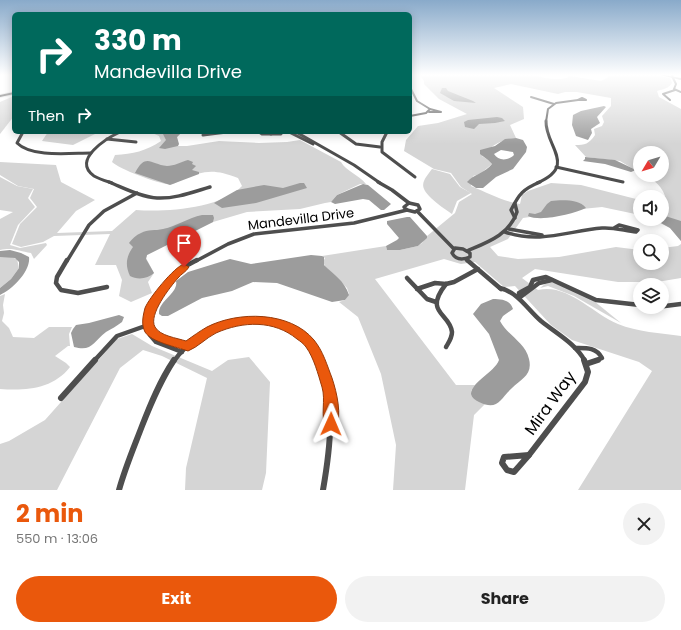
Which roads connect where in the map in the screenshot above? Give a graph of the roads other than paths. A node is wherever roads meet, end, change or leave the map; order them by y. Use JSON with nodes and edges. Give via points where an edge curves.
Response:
{"nodes":[{"id":1,"x":415,"y":98,"type":"edge"},
{"id":2,"x":534,"y":98,"type":"edge"},
{"id":3,"x":668,"y":98,"type":"edge"},
{"id":4,"x":578,"y":100,"type":"dead end"},
{"id":5,"x":670,"y":100,"type":"dead end"},
{"id":6,"x":554,"y":104,"type":"junction"},
{"id":7,"x":412,"y":115,"type":"edge"},
{"id":8,"x":22,"y":134,"type":"edge"},
{"id":9,"x":116,"y":134,"type":"edge"},
{"id":10,"x":211,"y":134,"type":"edge"},
{"id":11,"x":262,"y":134,"type":"edge"},
{"id":12,"x":271,"y":134,"type":"dead end"},
{"id":13,"x":293,"y":134,"type":"edge"},
{"id":14,"x":300,"y":134,"type":"edge"},
{"id":15,"x":342,"y":134,"type":"edge"},
{"id":16,"x":385,"y":134,"type":"edge"},
{"id":17,"x":203,"y":135,"type":"dead end"},
{"id":18,"x":107,"y":138,"type":"junction"},
{"id":19,"x":136,"y":142,"type":"dead end"},
{"id":20,"x":380,"y":147,"type":"junction"},
{"id":21,"x":324,"y":148,"type":"junction"},
{"id":22,"x":91,"y":153,"type":"junction"},
{"id":23,"x":556,"y":167,"type":"junction"},
{"id":24,"x":415,"y":177,"type":"dead end"},
{"id":25,"x":623,"y":182,"type":"dead end"},
{"id":26,"x":210,"y":187,"type":"dead end"},
{"id":27,"x":137,"y":193,"type":"junction"},
{"id":28,"x":409,"y":203,"type":"junction"},
{"id":29,"x":515,"y":204,"type":"junction"},
{"id":30,"x":407,"y":210,"type":"junction"},
{"id":31,"x":417,"y":211,"type":"junction"},
{"id":32,"x":514,"y":218,"type":"junction"},
{"id":33,"x":627,"y":229,"type":"dead end"},
{"id":34,"x":507,"y":230,"type":"junction"},
{"id":35,"x":454,"y":249,"type":"junction"},
{"id":36,"x":467,"y":251,"type":"junction"},
{"id":37,"x":466,"y":259,"type":"junction"},
{"id":38,"x":478,"y":269,"type":"junction"},
{"id":39,"x":407,"y":278,"type":"dead end"},
{"id":40,"x":446,"y":284,"type":"junction"},
{"id":41,"x":107,"y":287,"type":"dead end"},
{"id":42,"x":417,"y":289,"type":"junction"},
{"id":43,"x":519,"y":298,"type":"junction"},
{"id":44,"x":436,"y":302,"type":"junction"},
{"id":45,"x":633,"y":304,"type":"edge"},
{"id":46,"x":681,"y":304,"type":"edge"},
{"id":47,"x":669,"y":306,"type":"edge"},
{"id":48,"x":149,"y":328,"type":"junction"},
{"id":49,"x":188,"y":346,"type":"junction"},
{"id":50,"x":446,"y":347,"type":"dead end"},
{"id":51,"x":575,"y":348,"type":"junction"},
{"id":52,"x":182,"y":352,"type":"junction"},
{"id":53,"x":586,"y":364,"type":"junction"},
{"id":54,"x":60,"y":398,"type":"dead end"},
{"id":55,"x":529,"y":455,"type":"dead end"},
{"id":56,"x":119,"y":490,"type":"edge"},
{"id":57,"x":323,"y":490,"type":"edge"}],
"edges":[{"from":1,"to":7,"type":"street","via":[[429,110]]},
{"from":2,"to":6,"type":"street"},
{"from":3,"to":5,"type":"street"},
{"from":4,"to":6,"type":"street"},
{"from":6,"to":23,"type":"street","via":[[548,109],[545,123],[557,153]]},
{"from":8,"to":22,"type":"street","via":[[17,143],[24,149],[55,154]]},
{"from":9,"to":18,"type":"street"},
{"from":10,"to":17,"type":"street"},
{"from":11,"to":12,"type":"street"},
{"from":13,"to":21,"type":"street"},
{"from":14,"to":21,"type":"street"},
{"from":15,"to":20,"type":"street","via":[[356,144]]},
{"from":16,"to":20,"type":"street"},
{"from":18,"to":19,"type":"street"},
{"from":18,"to":22,"type":"street"},
{"from":20,"to":24,"type":"street","via":[[383,153]]},
{"from":21,"to":28,"type":"street","via":[[354,165]]},
{"from":22,"to":27,"type":"street","via":[[86,165],[90,174]]},
{"from":23,"to":25,"type":"street"},
{"from":23,"to":29,"type":"street","via":[[547,179],[521,192]]},
{"from":26,"to":27,"type":"street","via":[[171,197],[150,197]]},
{"from":27,"to":41,"type":"street","via":[[104,212],[89,225],[56,280],[58,288],[70,293]]},
{"from":28,"to":30,"type":"street","via":[[404,207]]},
{"from":28,"to":31,"type":"street","via":[[420,206]]},
{"from":29,"to":32,"type":"street","via":[[518,211]]},
{"from":29,"to":32,"type":"street","via":[[511,210]]},
{"from":30,"to":31,"type":"street","name":"Mandevilla Drive"},
{"from":30,"to":48,"type":"street","name":"Mandevilla Drive","via":[[354,223],[262,232],[232,242],[177,272],[151,307]]},
{"from":31,"to":35,"type":"street"},
{"from":32,"to":34,"type":"street"},
{"from":33,"to":34,"type":"street","via":[[618,225],[614,228],[547,236],[516,236]]},
{"from":34,"to":36,"type":"street"},
{"from":35,"to":36,"type":"street"},
{"from":35,"to":37,"type":"street","via":[[454,257]]},
{"from":36,"to":37,"type":"street","via":[[470,256]]},
{"from":37,"to":38,"type":"street","name":"Mira Way"},
{"from":38,"to":40,"type":"street","via":[[462,279]]},
{"from":38,"to":43,"type":"street","name":"Mira Way","via":[[500,288]]},
{"from":39,"to":42,"type":"street"},
{"from":40,"to":42,"type":"street","via":[[435,283]]},
{"from":40,"to":44,"type":"street","via":[[438,294]]},
{"from":42,"to":44,"type":"street","via":[[427,299]]},
{"from":43,"to":45,"type":"street","via":[[539,283],[552,280],[596,300]]},
{"from":43,"to":51,"type":"street","name":"Mira Way","via":[[540,320]]},
{"from":44,"to":50,"type":"street","via":[[452,330],[452,338]]},
{"from":46,"to":47,"type":"street"},
{"from":48,"to":49,"type":"street","via":[[160,337]]},
{"from":48,"to":52,"type":"street","via":[[150,335],[156,342]]},
{"from":48,"to":54,"type":"street","via":[[117,336]]},
{"from":49,"to":52,"type":"street"},
{"from":49,"to":57,"type":"street","via":[[217,328],[250,320],[282,324],[306,339],[319,359],[331,399],[330,452]]},
{"from":51,"to":53,"type":"street","name":"Mira Way"},
{"from":51,"to":53,"type":"street","name":"Mira Way","via":[[594,349],[600,353],[602,358]]},
{"from":52,"to":56,"type":"street","via":[[165,375],[153,398]]},
{"from":53,"to":55,"type":"street","name":"Mira Way","via":[[588,374],[585,382]]}]}
